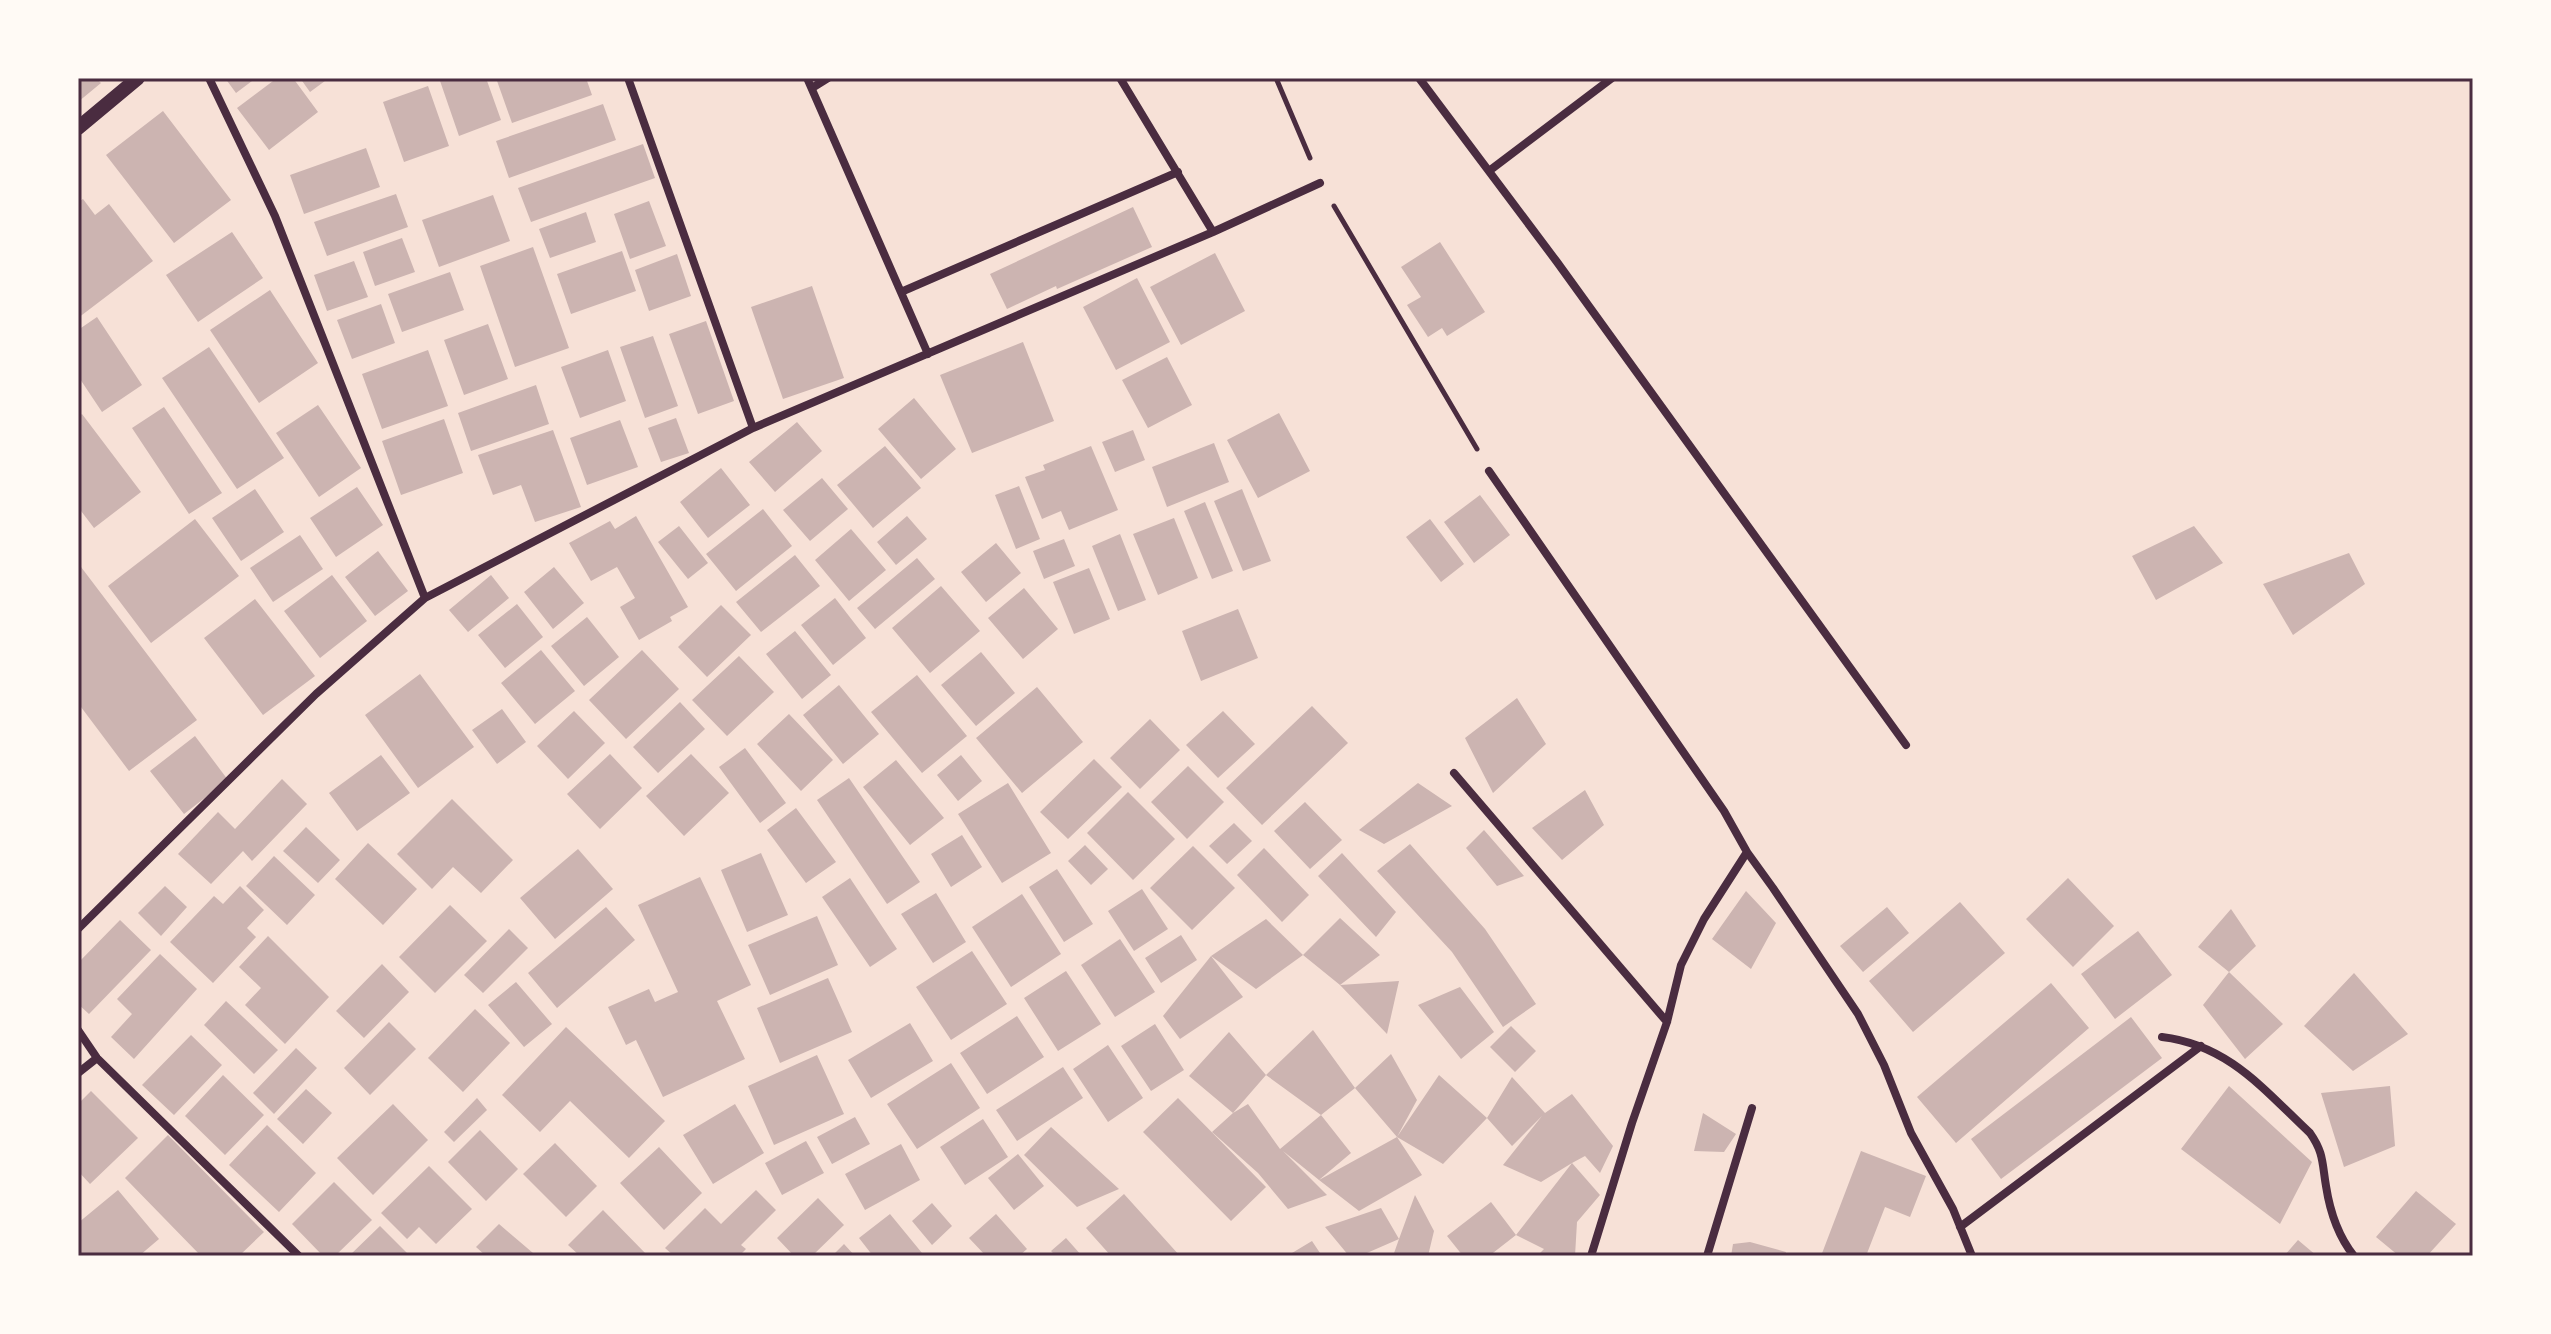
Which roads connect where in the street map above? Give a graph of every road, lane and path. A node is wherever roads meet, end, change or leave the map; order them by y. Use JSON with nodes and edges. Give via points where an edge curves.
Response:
{"nodes":[{"id":1,"x":138,"y":78,"type":"edge"},
{"id":2,"x":209,"y":78,"type":"edge"},
{"id":3,"x":628,"y":78,"type":"edge"},
{"id":4,"x":807,"y":78,"type":"edge"},
{"id":5,"x":828,"y":78,"type":"edge"},
{"id":6,"x":1120,"y":78,"type":"edge"},
{"id":7,"x":1276,"y":78,"type":"edge"},
{"id":8,"x":1419,"y":78,"type":"edge"},
{"id":9,"x":1612,"y":78,"type":"edge"},
{"id":10,"x":812,"y":88,"type":"junction"},
{"id":11,"x":78,"y":128,"type":"edge"},
{"id":12,"x":1489,"y":171,"type":"junction"},
{"id":13,"x":1178,"y":172,"type":"junction"},
{"id":14,"x":1320,"y":183,"type":"junction"},
{"id":15,"x":1213,"y":232,"type":"junction"},
{"id":16,"x":901,"y":292,"type":"junction"},
{"id":17,"x":928,"y":354,"type":"junction"},
{"id":18,"x":753,"y":428,"type":"junction"},
{"id":19,"x":1489,"y":471,"type":"joint"},
{"id":20,"x":425,"y":598,"type":"junction"},
{"id":21,"x":1906,"y":745,"type":"dead end"},
{"id":22,"x":1454,"y":773,"type":"dead end"},
{"id":23,"x":1747,"y":852,"type":"junction"},
{"id":24,"x":78,"y":928,"type":"edge"},
{"id":25,"x":1667,"y":1022,"type":"junction"},
{"id":26,"x":78,"y":1030,"type":"edge"},
{"id":27,"x":2162,"y":1037,"type":"dead end"},
{"id":28,"x":2201,"y":1046,"type":"junction"},
{"id":29,"x":97,"y":1058,"type":"junction"},
{"id":30,"x":78,"y":1073,"type":"edge"},
{"id":31,"x":1752,"y":1108,"type":"dead end"},
{"id":32,"x":1960,"y":1227,"type":"junction"},
{"id":33,"x":299,"y":1256,"type":"edge"},
{"id":34,"x":1591,"y":1256,"type":"edge"},
{"id":35,"x":1707,"y":1256,"type":"edge"},
{"id":36,"x":1972,"y":1256,"type":"edge"},
{"id":37,"x":2354,"y":1256,"type":"edge"}],
"edges":[{"from":1,"to":11,"type":"street"},
{"from":2,"to":20,"type":"street","via":[[275,216]]},
{"from":3,"to":18,"type":"street"},
{"from":4,"to":10,"type":"street"},
{"from":5,"to":10,"type":"street"},
{"from":6,"to":13,"type":"street"},
{"from":7,"to":14,"type":"path"},
{"from":8,"to":12,"type":"street"},
{"from":9,"to":12,"type":"street"},
{"from":10,"to":16,"type":"street"},
{"from":12,"to":21,"type":"street"},
{"from":13,"to":15,"type":"street"},
{"from":13,"to":16,"type":"street"},
{"from":14,"to":15,"type":"street"},
{"from":14,"to":19,"type":"path"},
{"from":15,"to":17,"type":"street"},
{"from":16,"to":17,"type":"street"},
{"from":17,"to":18,"type":"street"},
{"from":18,"to":20,"type":"street"},
{"from":19,"to":23,"type":"street"},
{"from":20,"to":24,"type":"street","via":[[316,694]]},
{"from":22,"to":25,"type":"street"},
{"from":23,"to":25,"type":"street","via":[[1681,965]]},
{"from":23,"to":32,"type":"street","via":[[1858,1014]]},
{"from":25,"to":34,"type":"street"},
{"from":26,"to":29,"type":"street"},
{"from":27,"to":28,"type":"street"},
{"from":28,"to":32,"type":"street"},
{"from":28,"to":37,"type":"street","via":[[2241,1068],[2319,1145],[2331,1214]]},
{"from":29,"to":30,"type":"street"},
{"from":29,"to":33,"type":"street"},
{"from":31,"to":35,"type":"street"},
{"from":32,"to":36,"type":"street"}]}
